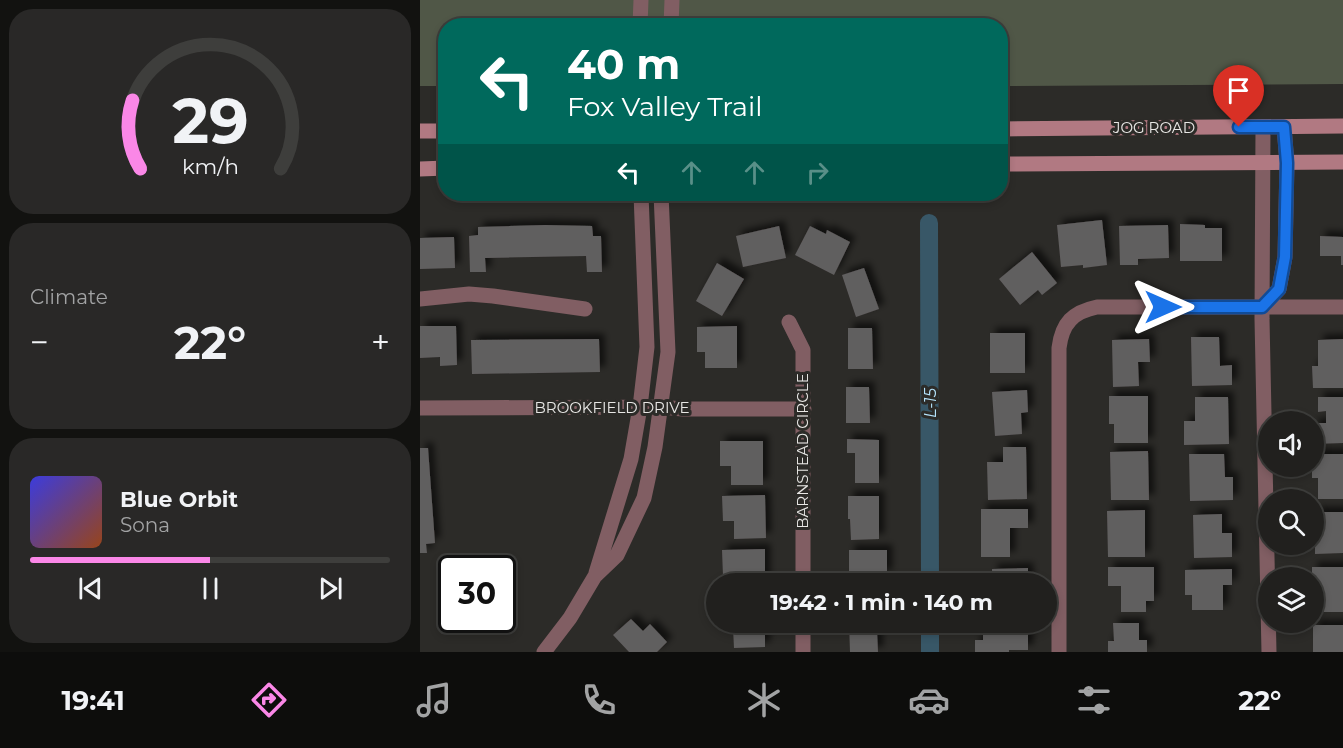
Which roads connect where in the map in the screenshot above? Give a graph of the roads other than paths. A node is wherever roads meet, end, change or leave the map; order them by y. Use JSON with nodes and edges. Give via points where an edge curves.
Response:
{"nodes":[{"id":1,"x":641,"y":0,"type":"edge"},
{"id":2,"x":672,"y":0,"type":"edge"},
{"id":3,"x":640,"y":18,"type":"edge"},
{"id":4,"x":671,"y":18,"type":"edge"},
{"id":5,"x":1343,"y":126,"type":"edge"},
{"id":6,"x":1263,"y":127,"type":"junction"},
{"id":7,"x":1284,"y":127,"type":"junction"},
{"id":8,"x":1008,"y":129,"type":"edge"},
{"id":9,"x":420,"y":131,"type":"edge"},
{"id":10,"x":438,"y":131,"type":"edge"},
{"id":11,"x":1343,"y":162,"type":"edge"},
{"id":12,"x":1264,"y":163,"type":"junction"},
{"id":13,"x":1287,"y":163,"type":"junction"},
{"id":14,"x":1008,"y":164,"type":"edge"},
{"id":15,"x":438,"y":168,"type":"edge"},
{"id":16,"x":420,"y":169,"type":"edge"},
{"id":17,"x":641,"y":201,"type":"edge"},
{"id":18,"x":661,"y":201,"type":"edge"},
{"id":19,"x":420,"y":299,"type":"edge"},
{"id":20,"x":1262,"y":307,"type":"junction"},
{"id":21,"x":1343,"y":307,"type":"edge"},
{"id":22,"x":585,"y":309,"type":"dead end"},
{"id":23,"x":789,"y":322,"type":"dead end"},
{"id":24,"x":660,"y":407,"type":"junction"},
{"id":25,"x":420,"y":408,"type":"edge"},
{"id":26,"x":640,"y":408,"type":"junction"},
{"id":27,"x":804,"y":409,"type":"junction"},
{"id":28,"x":803,"y":573,"type":"edge"},
{"id":29,"x":595,"y":576,"type":"junction"},
{"id":30,"x":803,"y":633,"type":"edge"},
{"id":31,"x":544,"y":652,"type":"edge"},
{"id":32,"x":803,"y":652,"type":"edge"},
{"id":33,"x":1059,"y":652,"type":"edge"},
{"id":34,"x":1269,"y":652,"type":"edge"}],
"edges":[{"from":1,"to":3,"type":"street"},
{"from":2,"to":4,"type":"street"},
{"from":5,"to":7,"type":"main road","name":"JOG ROAD"},
{"from":6,"to":7,"type":"main road","name":"JOG ROAD"},
{"from":6,"to":8,"type":"main road","name":"JOG ROAD"},
{"from":6,"to":12,"type":"street"},
{"from":7,"to":13,"type":"street"},
{"from":9,"to":10,"type":"main road"},
{"from":11,"to":13,"type":"main road"},
{"from":12,"to":13,"type":"main road"},
{"from":12,"to":14,"type":"main road"},
{"from":12,"to":20,"type":"street"},
{"from":13,"to":20,"type":"street","via":[[1285,257],[1279,289]]},
{"from":15,"to":16,"type":"main road"},
{"from":17,"to":26,"type":"street","via":[[647,347]]},
{"from":18,"to":24,"type":"street","via":[[668,352]]},
{"from":19,"to":22,"type":"street","via":[[468,294]]},
{"from":20,"to":21,"type":"street"},
{"from":20,"to":33,"type":"street","via":[[1097,307],[1074,316],[1065,325],[1059,348]]},
{"from":20,"to":34,"type":"street"},
{"from":23,"to":27,"type":"street","name":"BARNSTEAD CIRCLE","via":[[803,350]]},
{"from":24,"to":26,"type":"street","name":"BROOKFIELD DRIVE"},
{"from":24,"to":27,"type":"street","name":"BROOKFIELD DRIVE"},
{"from":24,"to":29,"type":"street","via":[[644,498],[617,555]]},
{"from":25,"to":26,"type":"street","name":"BROOKFIELD DRIVE"},
{"from":26,"to":29,"type":"street","via":[[631,459]]},
{"from":27,"to":28,"type":"street","name":"BARNSTEAD CIRCLE"},
{"from":29,"to":31,"type":"street"},
{"from":30,"to":32,"type":"street"}]}
